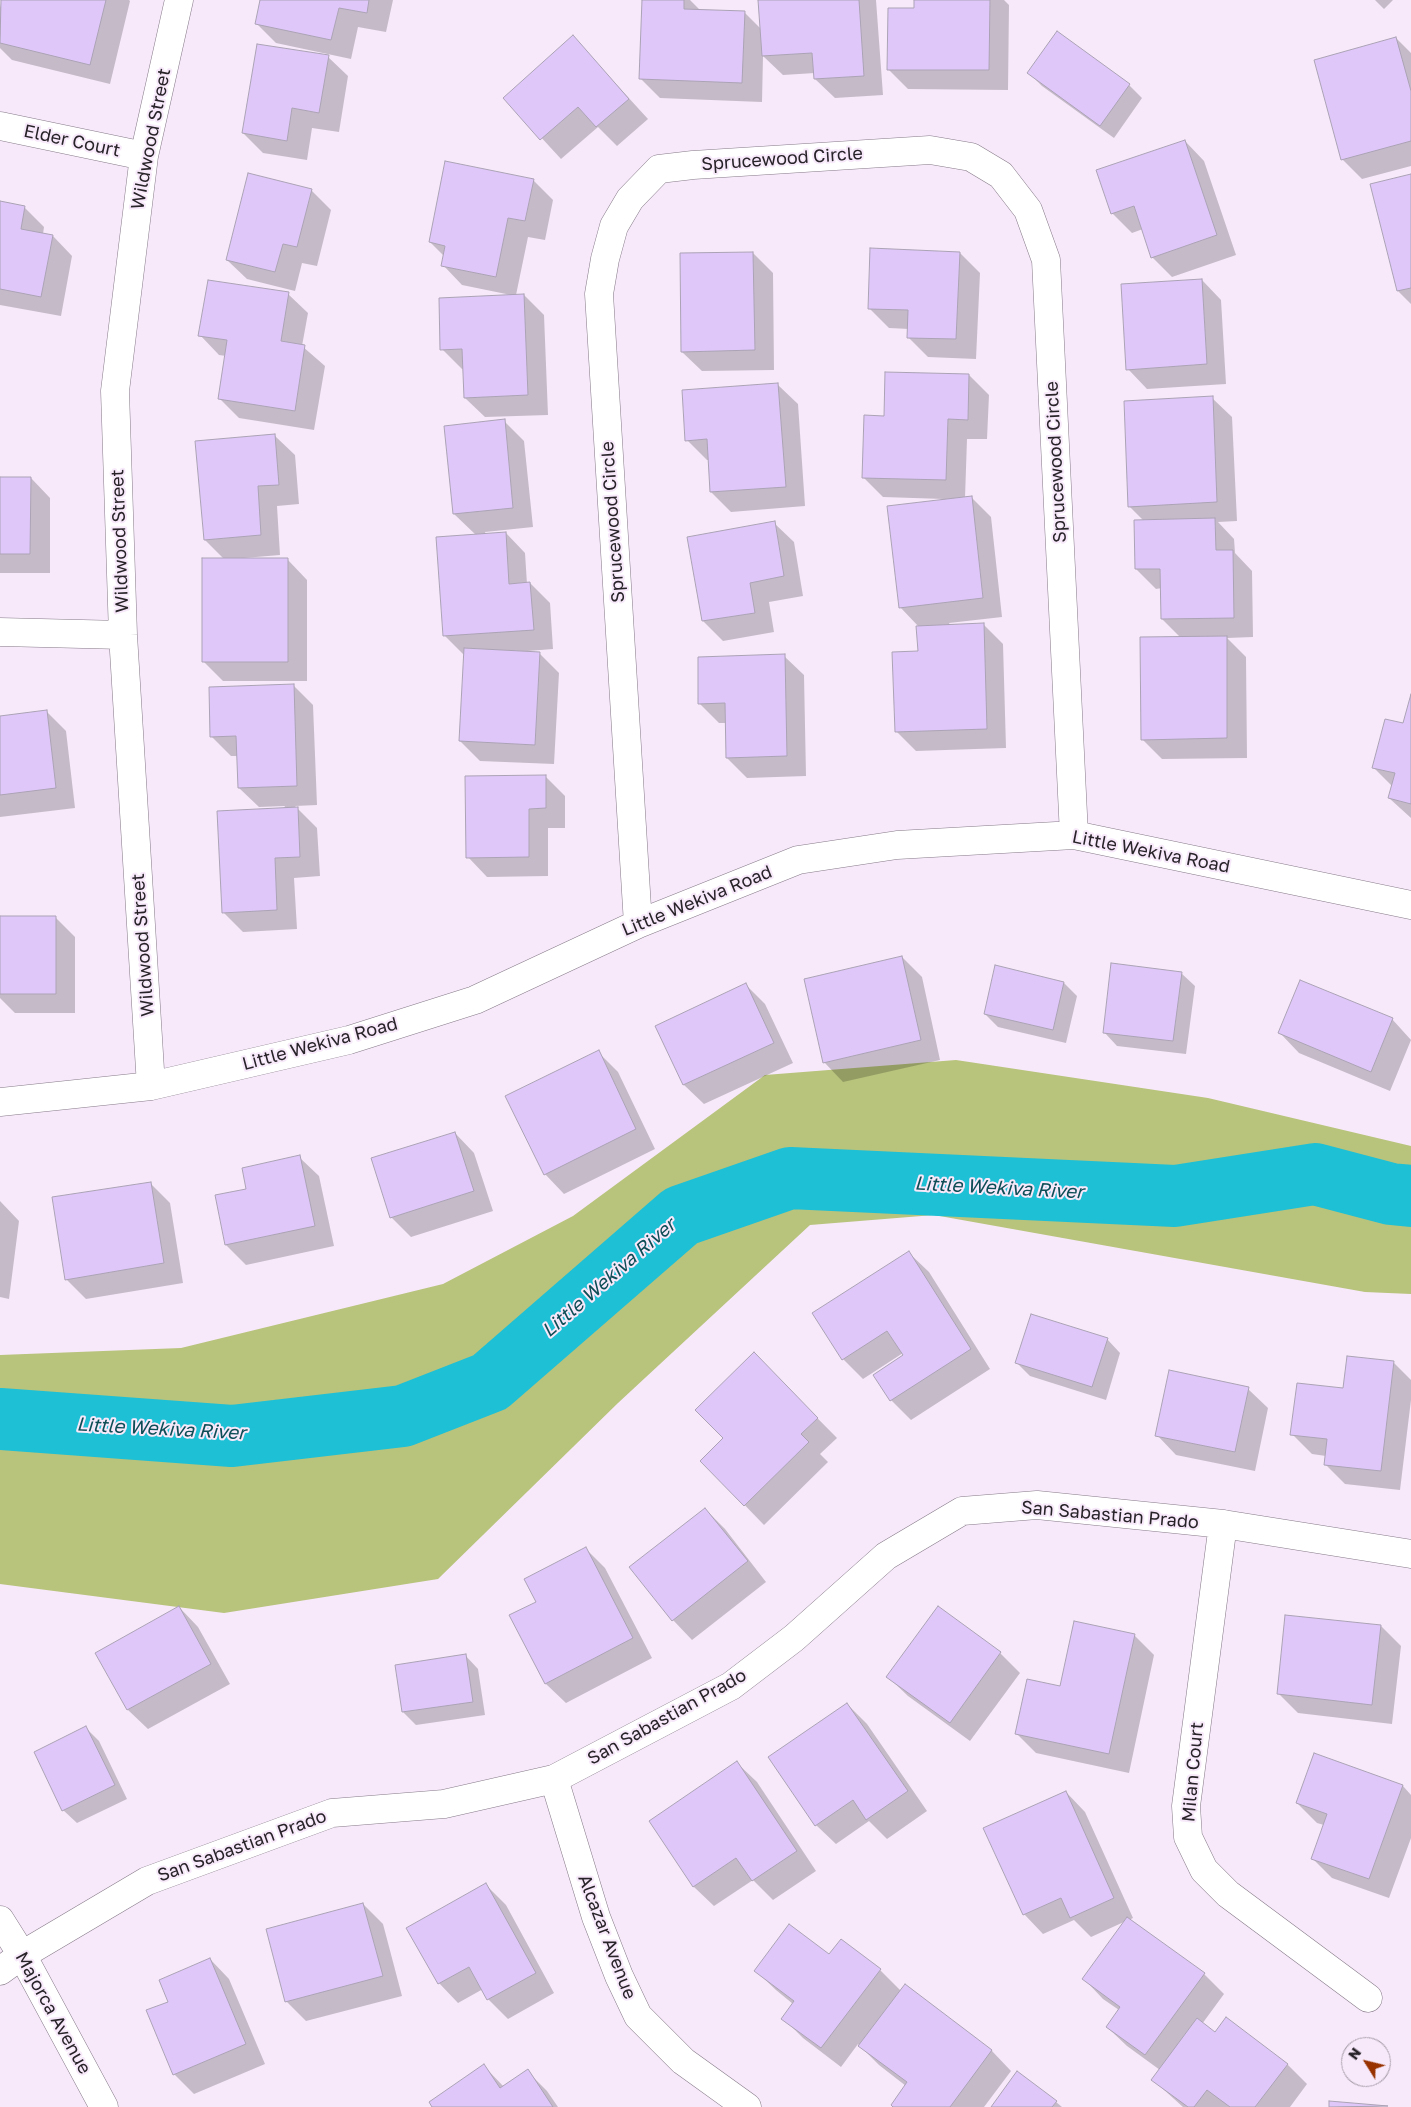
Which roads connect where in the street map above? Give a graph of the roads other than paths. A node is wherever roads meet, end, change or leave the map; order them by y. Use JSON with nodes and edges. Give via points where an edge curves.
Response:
{"nodes":[{"id":1,"x":179,"y":0,"type":"edge"},
{"id":2,"x":0,"y":126,"type":"edge"},
{"id":3,"x":144,"y":156,"type":"junction"},
{"id":4,"x":0,"y":632,"type":"edge"},
{"id":5,"x":123,"y":635,"type":"junction"},
{"id":6,"x":1074,"y":835,"type":"junction"},
{"id":7,"x":1411,"y":905,"type":"edge"},
{"id":8,"x":638,"y":924,"type":"junction"},
{"id":9,"x":151,"y":1086,"type":"junction"},
{"id":10,"x":0,"y":1102,"type":"edge"},
{"id":11,"x":1222,"y":1524,"type":"junction"},
{"id":12,"x":1411,"y":1554,"type":"edge"},
{"id":13,"x":554,"y":1780,"type":"junction"},
{"id":14,"x":0,"y":1920,"type":"edge"},
{"id":15,"x":22,"y":1955,"type":"junction"},
{"id":16,"x":0,"y":1971,"type":"edge"},
{"id":17,"x":1368,"y":1998,"type":"dead end"},
{"id":18,"x":104,"y":2107,"type":"edge"},
{"id":19,"x":746,"y":2107,"type":"edge"}],
"edges":[{"from":1,"to":3,"type":"street","name":"Wildwood Street"},
{"from":2,"to":3,"type":"street","name":"Elder Court"},
{"from":3,"to":5,"type":"street","name":"Wildwood Street","via":[[115,391]]},
{"from":4,"to":5,"type":"street"},
{"from":5,"to":9,"type":"street","name":"Wildwood Street"},
{"from":6,"to":7,"type":"street","name":"Little Wekiva Road"},
{"from":6,"to":8,"type":"street","name":"Little Wekiva Road","via":[[897,845],[798,860]]},
{"from":6,"to":8,"type":"street","name":"Sprucewood Circle","via":[[1046,260],[1028,210],[1001,175],[971,157],[930,150],[659,169],[630,200],[614,226],[599,294]]},
{"from":8,"to":9,"type":"street","name":"Little Wekiva Road","via":[[475,1000],[349,1040]]},
{"from":9,"to":10,"type":"street","name":"Little Wekiva Road"},
{"from":11,"to":12,"type":"street","name":"San Sabastian Prado"},
{"from":11,"to":13,"type":"street","name":"San Sabastian Prado","via":[[1037,1505],[962,1511],[886,1556],[794,1638],[731,1686]]},
{"from":11,"to":17,"type":"street","name":"Milan Court","via":[[1186,1806],[1188,1837],[1204,1870],[1228,1894]]},
{"from":13,"to":15,"type":"street","name":"San Sabastian Prado","via":[[444,1804],[332,1813],[147,1881]]},
{"from":13,"to":19,"type":"street","name":"Alcazar Avenue","via":[[596,1917],[638,2016],[683,2061]]},
{"from":14,"to":15,"type":"street","name":"Majorca Avenue"},
{"from":15,"to":16,"type":"street","name":"San Sabastian Prado"},
{"from":15,"to":18,"type":"street","name":"Majorca Avenue"}]}
